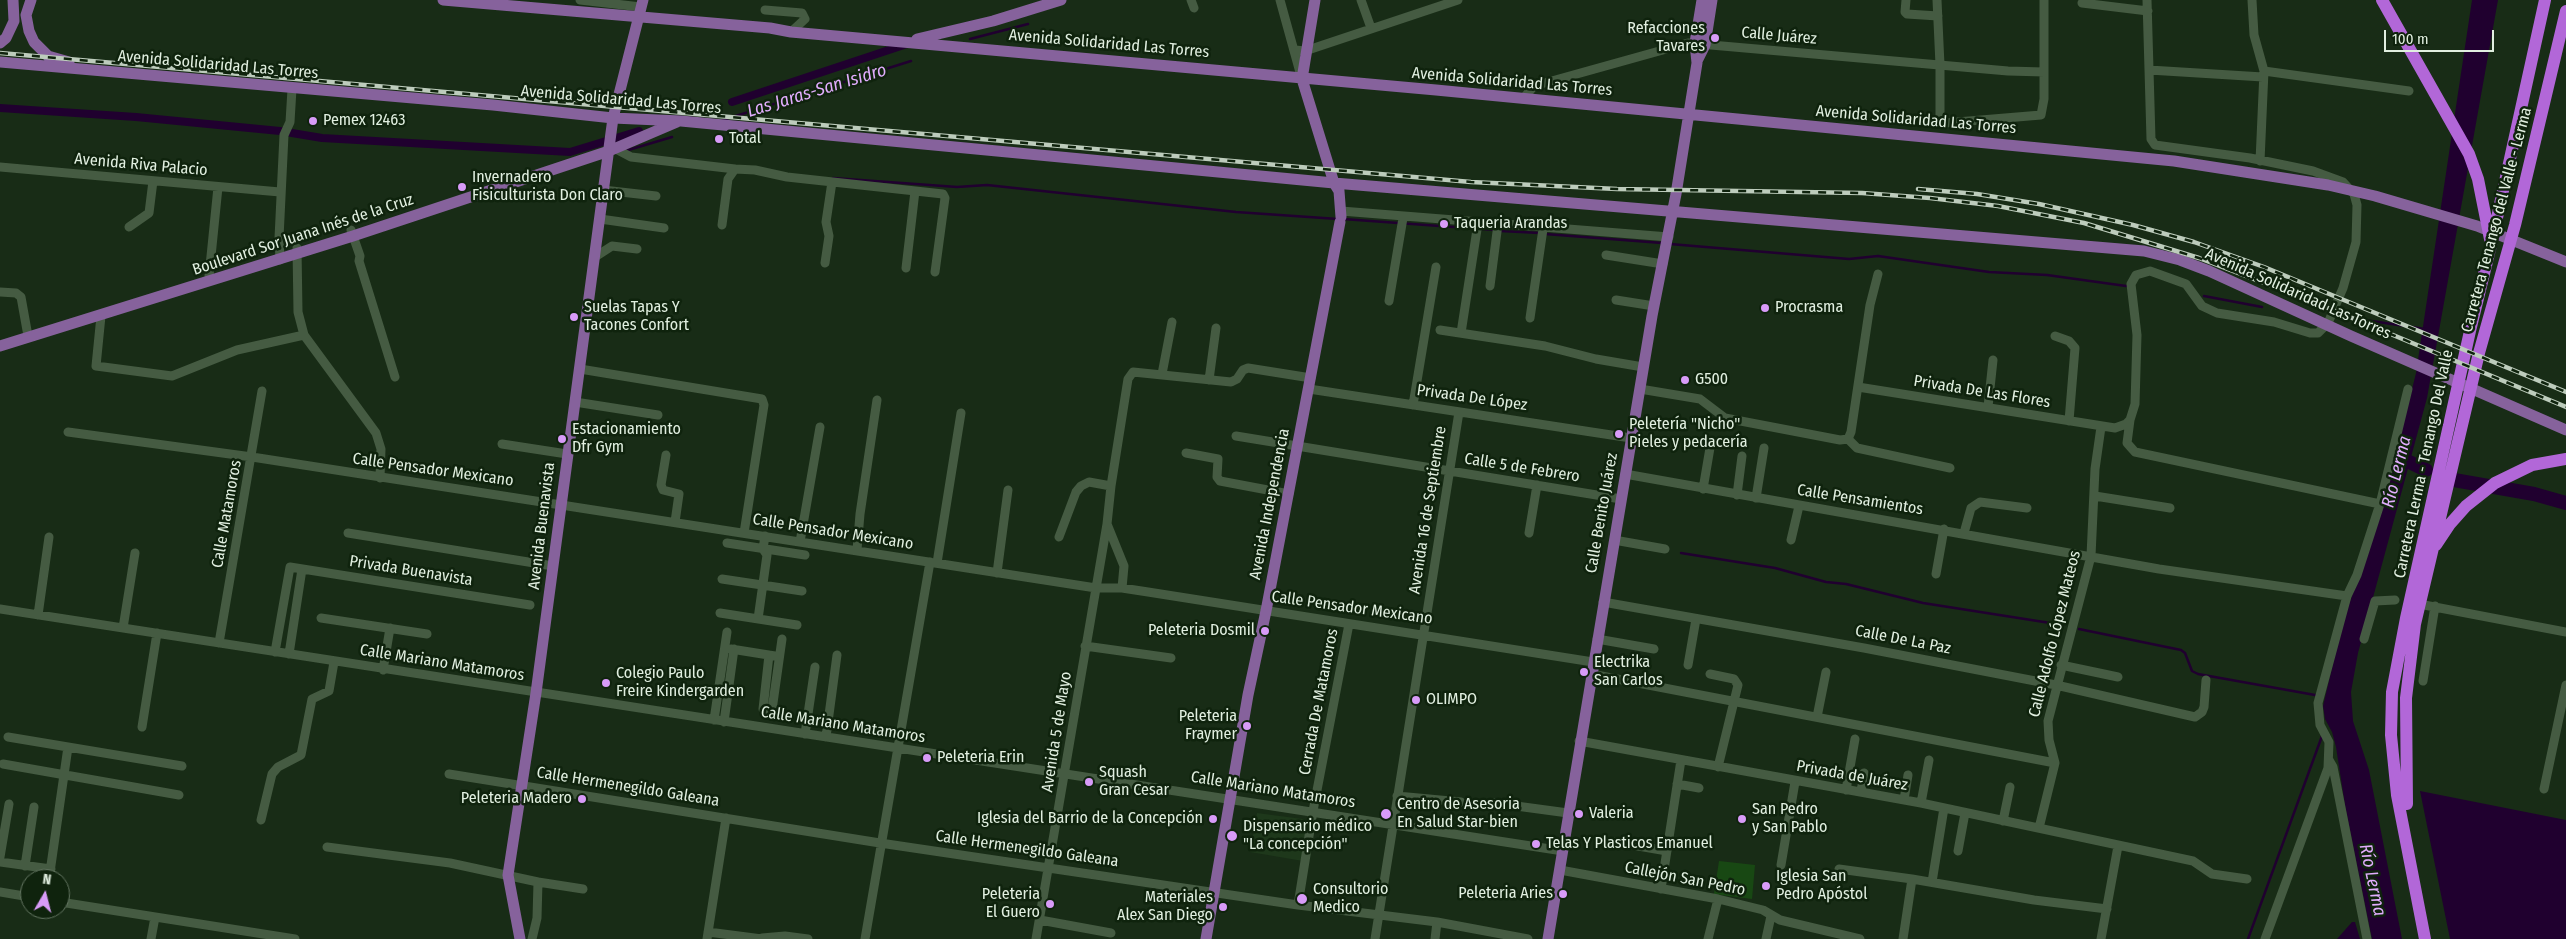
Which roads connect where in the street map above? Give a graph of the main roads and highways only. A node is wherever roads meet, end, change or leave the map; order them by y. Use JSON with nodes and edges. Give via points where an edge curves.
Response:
{"nodes":[{"id":1,"x":13,"y":0,"type":"edge"},
{"id":2,"x":31,"y":0,"type":"edge"},
{"id":3,"x":443,"y":0,"type":"edge"},
{"id":4,"x":1061,"y":0,"type":"edge"},
{"id":5,"x":1316,"y":0,"type":"edge"},
{"id":6,"x":1702,"y":0,"type":"edge"},
{"id":7,"x":1712,"y":0,"type":"edge"},
{"id":8,"x":2382,"y":0,"type":"edge"},
{"id":9,"x":2546,"y":0,"type":"edge"},
{"id":10,"x":641,"y":9,"type":"edge"},
{"id":11,"x":2566,"y":11,"type":"edge"},
{"id":12,"x":906,"y":41,"type":"junction"},
{"id":13,"x":0,"y":43,"type":"edge"},
{"id":14,"x":1700,"y":44,"type":"junction"},
{"id":15,"x":0,"y":62,"type":"edge"},
{"id":16,"x":155,"y":75,"type":"junction"},
{"id":17,"x":1302,"y":79,"type":"junction"},
{"id":18,"x":1689,"y":115,"type":"junction"},
{"id":19,"x":613,"y":118,"type":"junction"},
{"id":20,"x":681,"y":121,"type":"junction"},
{"id":21,"x":611,"y":145,"type":"junction"},
{"id":22,"x":1334,"y":183,"type":"junction"},
{"id":23,"x":1673,"y":211,"type":"junction"},
{"id":24,"x":2491,"y":245,"type":"junction"},
{"id":25,"x":279,"y":257,"type":"junction"},
{"id":26,"x":2566,"y":262,"type":"edge"},
{"id":27,"x":2470,"y":331,"type":"junction"},
{"id":28,"x":28,"y":333,"type":"junction"},
{"id":29,"x":0,"y":339,"type":"edge"},
{"id":30,"x":0,"y":346,"type":"edge"},
{"id":31,"x":2566,"y":430,"type":"edge"},
{"id":32,"x":2566,"y":459,"type":"edge"},
{"id":33,"x":2430,"y":557,"type":"junction"},
{"id":34,"x":520,"y":939,"type":"edge"},
{"id":35,"x":1206,"y":939,"type":"edge"},
{"id":36,"x":1548,"y":939,"type":"edge"},
{"id":37,"x":2425,"y":939,"type":"edge"},
{"id":38,"x":2434,"y":939,"type":"edge"}],
"edges":[{"from":1,"to":13,"type":"main road","via":[[14,21]]},
{"from":2,"to":16,"type":"main road","via":[[26,15],[29,31],[38,48],[48,56],[74,64]]},
{"from":3,"to":10,"type":"main road","name":"Avenida Solidaridad Las Torres"},
{"from":4,"to":12,"type":"main road","via":[[993,21]]},
{"from":5,"to":17,"type":"main road","name":"Avenida Independencia","via":[[1300,51]]},
{"from":6,"to":14,"type":"main road","name":"Calle Benito Juárez"},
{"from":7,"to":14,"type":"main road","name":"Calle Benito Juárez"},
{"from":8,"to":24,"type":"highway","via":[[2462,139],[2478,179]]},
{"from":9,"to":24,"type":"highway","name":"Carretera Lerma - Tenango Del Valle"},
{"from":9,"to":27,"type":"highway","via":[[2495,261],[2484,301]]},
{"from":10,"to":12,"type":"main road","name":"Avenida Solidaridad Las Torres","via":[[791,32]]},
{"from":10,"to":19,"type":"main road","name":"Avenida Buenavista"},
{"from":11,"to":33,"type":"highway","name":"Carretera Tenango del Valle - Lerma"},
{"from":12,"to":17,"type":"main road","name":"Avenida Solidaridad Las Torres"},
{"from":14,"to":18,"type":"main road","name":"Calle Benito Juárez"},
{"from":15,"to":16,"type":"main road","name":"Avenida Solidaridad Las Torres"},
{"from":16,"to":19,"type":"main road","name":"Avenida Solidaridad Las Torres"},
{"from":17,"to":18,"type":"main road","name":"Avenida Solidaridad Las Torres"},
{"from":17,"to":22,"type":"main road","name":"Avenida Independencia"},
{"from":18,"to":23,"type":"main road","name":"Calle Benito Juárez"},
{"from":18,"to":26,"type":"main road","name":"Avenida Solidaridad Las Torres","via":[[2174,161],[2328,185],[2476,226]]},
{"from":19,"to":20,"type":"main road","name":"Avenida Solidaridad Las Torres"},
{"from":19,"to":21,"type":"main road","name":"Avenida Buenavista"},
{"from":20,"to":21,"type":"main road","name":"Boulevard Sor Juana Inés de la Cruz"},
{"from":20,"to":22,"type":"main road","name":"Avenida Solidaridad Las Torres"},
{"from":21,"to":25,"type":"main road","name":"Boulevard Sor Juana Inés de la Cruz"},
{"from":21,"to":34,"type":"main road","name":"Avenida Buenavista","via":[[508,875]]},
{"from":22,"to":23,"type":"main road","name":"Avenida Solidaridad Las Torres"},
{"from":22,"to":35,"type":"main road","name":"Avenida Independencia","via":[[1339,191],[1341,217],[1248,695]]},
{"from":23,"to":31,"type":"main road","name":"Avenida Solidaridad Las Torres","via":[[2100,246],[2171,258],[2209,271]]},
{"from":23,"to":36,"type":"main road","name":"Calle Benito Juárez","via":[[1643,367]]},
{"from":24,"to":27,"type":"highway","name":"Carretera Lerma - Tenango Del Valle"},
{"from":25,"to":28,"type":"main road","name":"Boulevard Sor Juana Inés de la Cruz"},
{"from":25,"to":28,"type":"main road","name":"Boulevard Sor Juana Inés de la Cruz","via":[[101,316]]},
{"from":27,"to":37,"type":"highway","name":"Carretera Lerma - Tenango Del Valle","via":[[2392,692],[2391,735],[2397,795]]},
{"from":28,"to":29,"type":"main road","name":"Boulevard Sor Juana Inés de la Cruz"},
{"from":28,"to":30,"type":"main road","name":"Boulevard Sor Juana Inés de la Cruz"},
{"from":32,"to":33,"type":"highway","via":[[2532,465],[2475,497],[2450,524]]},
{"from":33,"to":38,"type":"highway","name":"Carretera Tenango del Valle - Lerma","via":[[2415,624],[2406,698],[2405,795]]}]}
